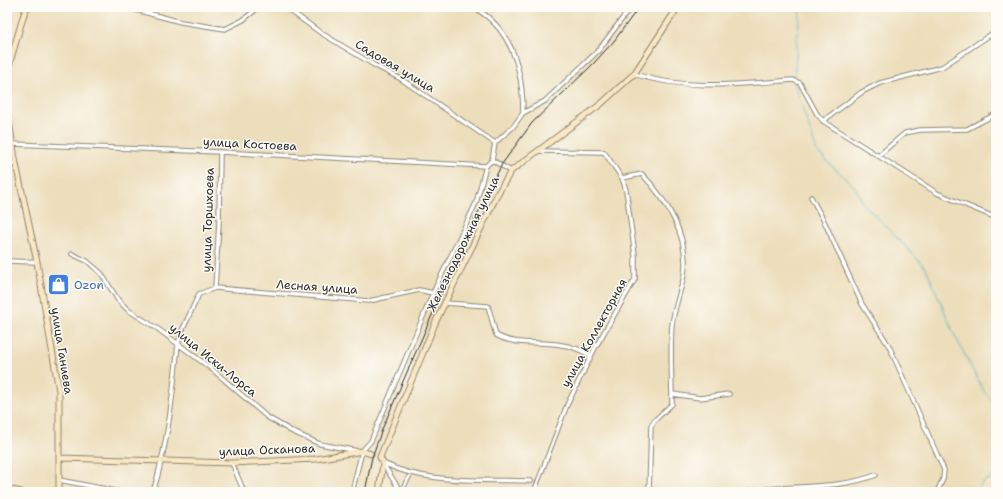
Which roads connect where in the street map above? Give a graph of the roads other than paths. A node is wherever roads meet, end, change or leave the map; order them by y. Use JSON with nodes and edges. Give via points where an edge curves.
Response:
{"nodes":[{"id":1,"x":28,"y":7,"type":"edge"},
{"id":2,"x":126,"y":7,"type":"edge"},
{"id":3,"x":259,"y":7,"type":"edge"},
{"id":4,"x":285,"y":7,"type":"edge"},
{"id":5,"x":473,"y":7,"type":"edge"},
{"id":6,"x":631,"y":7,"type":"edge"},
{"id":7,"x":678,"y":7,"type":"edge"},
{"id":8,"x":996,"y":31,"type":"edge"},
{"id":9,"x":7,"y":72,"type":"edge"},
{"id":10,"x":634,"y":74,"type":"junction"},
{"id":11,"x":7,"y":110,"type":"edge"},
{"id":12,"x":523,"y":113,"type":"junction"},
{"id":13,"x":996,"y":114,"type":"edge"},
{"id":14,"x":823,"y":121,"type":"junction"},
{"id":15,"x":495,"y":143,"type":"junction"},
{"id":16,"x":12,"y":144,"type":"junction"},
{"id":17,"x":538,"y":151,"type":"junction"},
{"id":18,"x":220,"y":152,"type":"junction"},
{"id":19,"x":878,"y":156,"type":"junction"},
{"id":20,"x":492,"y":160,"type":"junction"},
{"id":21,"x":7,"y":164,"type":"edge"},
{"id":22,"x":16,"y":164,"type":"junction"},
{"id":23,"x":486,"y":166,"type":"junction"},
{"id":24,"x":511,"y":171,"type":"junction"},
{"id":25,"x":622,"y":178,"type":"junction"},
{"id":26,"x":811,"y":197,"type":"dead end"},
{"id":27,"x":995,"y":218,"type":"edge"},
{"id":28,"x":72,"y":254,"type":"dead end"},
{"id":29,"x":7,"y":261,"type":"edge"},
{"id":30,"x":38,"y":262,"type":"junction"},
{"id":31,"x":215,"y":288,"type":"junction"},
{"id":32,"x":433,"y":293,"type":"junction"},
{"id":33,"x":445,"y":304,"type":"junction"},
{"id":34,"x":178,"y":344,"type":"junction"},
{"id":35,"x":591,"y":356,"type":"junction"},
{"id":36,"x":672,"y":394,"type":"junction"},
{"id":37,"x":729,"y":394,"type":"dead end"},
{"id":38,"x":362,"y":451,"type":"junction"},
{"id":39,"x":375,"y":455,"type":"junction"},
{"id":40,"x":60,"y":458,"type":"junction"},
{"id":41,"x":162,"y":462,"type":"junction"},
{"id":42,"x":232,"y":463,"type":"junction"},
{"id":43,"x":383,"y":464,"type":"junction"},
{"id":44,"x":411,"y":473,"type":"junction"},
{"id":45,"x":389,"y":475,"type":"junction"},
{"id":46,"x":876,"y":475,"type":"dead end"},
{"id":47,"x":381,"y":477,"type":"junction"},
{"id":48,"x":59,"y":480,"type":"junction"},
{"id":49,"x":531,"y":481,"type":"dead end"},
{"id":50,"x":7,"y":489,"type":"edge"},
{"id":51,"x":21,"y":492,"type":"edge"},
{"id":52,"x":59,"y":492,"type":"edge"},
{"id":53,"x":121,"y":492,"type":"edge"},
{"id":54,"x":153,"y":492,"type":"edge"},
{"id":55,"x":244,"y":492,"type":"edge"},
{"id":56,"x":352,"y":492,"type":"edge"},
{"id":57,"x":379,"y":492,"type":"edge"},
{"id":58,"x":401,"y":492,"type":"edge"},
{"id":59,"x":534,"y":492,"type":"edge"},
{"id":60,"x":649,"y":492,"type":"edge"},
{"id":61,"x":744,"y":492,"type":"edge"},
{"id":62,"x":937,"y":492,"type":"edge"}],
"edges":[{"from":1,"to":9,"type":"street"},
{"from":2,"to":3,"type":"street","via":[[181,22],[225,29],[243,20]]},
{"from":4,"to":15,"type":"street","name":"Садовая улица","via":[[321,33],[401,79]]},
{"from":5,"to":12,"type":"street","via":[[485,14],[504,32],[516,60],[523,92]]},
{"from":6,"to":12,"type":"street","via":[[598,51],[576,73],[545,101]]},
{"from":7,"to":10,"type":"street","name":"Железнодорожная улица"},
{"from":8,"to":14,"type":"street","via":[[942,67],[880,83],[868,89]]},
{"from":10,"to":14,"type":"street","via":[[652,80],[691,85],[793,80],[805,88]]},
{"from":10,"to":17,"type":"street","name":"Железнодорожная улица","via":[[601,104]]},
{"from":11,"to":16,"type":"street","name":"улица Ганиева"},
{"from":12,"to":15,"type":"street","via":[[513,128]]},
{"from":13,"to":19,"type":"street","via":[[967,129],[920,130],[905,133]]},
{"from":14,"to":19,"type":"street"},
{"from":15,"to":20,"type":"street"},
{"from":16,"to":18,"type":"street","name":"улица Костоева"},
{"from":16,"to":22,"type":"street","name":"улица Ганиева"},
{"from":17,"to":24,"type":"street","name":"Железнодорожная улица"},
{"from":17,"to":25,"type":"street","via":[[604,152]]},
{"from":18,"to":23,"type":"street","name":"улица Костоева"},
{"from":18,"to":31,"type":"street","name":"улица Торшхоева","via":[[220,223]]},
{"from":19,"to":27,"type":"street","via":[[937,192]]},
{"from":20,"to":23,"type":"street"},
{"from":20,"to":24,"type":"street"},
{"from":21,"to":22,"type":"street"},
{"from":22,"to":30,"type":"street","name":"улица Ганиева"},
{"from":23,"to":32,"type":"street","via":[[476,203]]},
{"from":24,"to":33,"type":"street","name":"Железнодорожная улица","via":[[498,192]]},
{"from":25,"to":35,"type":"street","name":"улица Коллекторная","via":[[635,255],[635,279]]},
{"from":25,"to":36,"type":"street","via":[[642,174],[648,180],[674,220],[684,248],[684,275],[672,324]]},
{"from":26,"to":62,"type":"street","via":[[862,304],[889,346],[944,470]]},
{"from":28,"to":34,"type":"street","name":"улица Иски-Лорса","via":[[87,261],[101,273],[118,300],[128,310]]},
{"from":29,"to":30,"type":"street"},
{"from":30,"to":40,"type":"street","name":"улица Ганиева","via":[[59,391]]},
{"from":31,"to":32,"type":"street","name":"Лесная улица","via":[[369,301],[419,290]]},
{"from":31,"to":34,"type":"street","name":"Лесная улица","via":[[198,294]]},
{"from":32,"to":38,"type":"street","via":[[370,442]]},
{"from":33,"to":35,"type":"street","via":[[488,306],[496,335],[506,340],[562,345],[576,348]]},
{"from":33,"to":39,"type":"street","name":"Железнодорожная улица"},
{"from":34,"to":38,"type":"street","name":"улица Иски-Лорса","via":[[213,370],[267,417],[320,444]]},
{"from":34,"to":41,"type":"street"},
{"from":35,"to":59,"type":"street","name":"улица Коллекторная","via":[[557,429]]},
{"from":36,"to":37,"type":"street","via":[[700,398]]},
{"from":36,"to":60,"type":"street","via":[[672,404],[651,426]]},
{"from":38,"to":39,"type":"street","name":"улица Осканова"},
{"from":38,"to":42,"type":"street","name":"улица Осканова","via":[[316,459]]},
{"from":38,"to":56,"type":"street"},
{"from":39,"to":43,"type":"street"},
{"from":40,"to":41,"type":"street","name":"улица Осканова"},
{"from":40,"to":48,"type":"street","name":"улица Ганиева"},
{"from":41,"to":42,"type":"street","name":"улица Осканова"},
{"from":41,"to":54,"type":"street"},
{"from":42,"to":55,"type":"street"},
{"from":43,"to":44,"type":"street"},
{"from":43,"to":45,"type":"street"},
{"from":43,"to":47,"type":"street"},
{"from":44,"to":49,"type":"street","via":[[441,478]]},
{"from":44,"to":58,"type":"street"},
{"from":45,"to":47,"type":"street"},
{"from":45,"to":58,"type":"street"},
{"from":46,"to":61,"type":"street","via":[[847,482],[763,488]]},
{"from":47,"to":57,"type":"street"},
{"from":48,"to":52,"type":"street","name":"улица Ганиева"},
{"from":48,"to":53,"type":"street"},
{"from":50,"to":51,"type":"street"}]}
